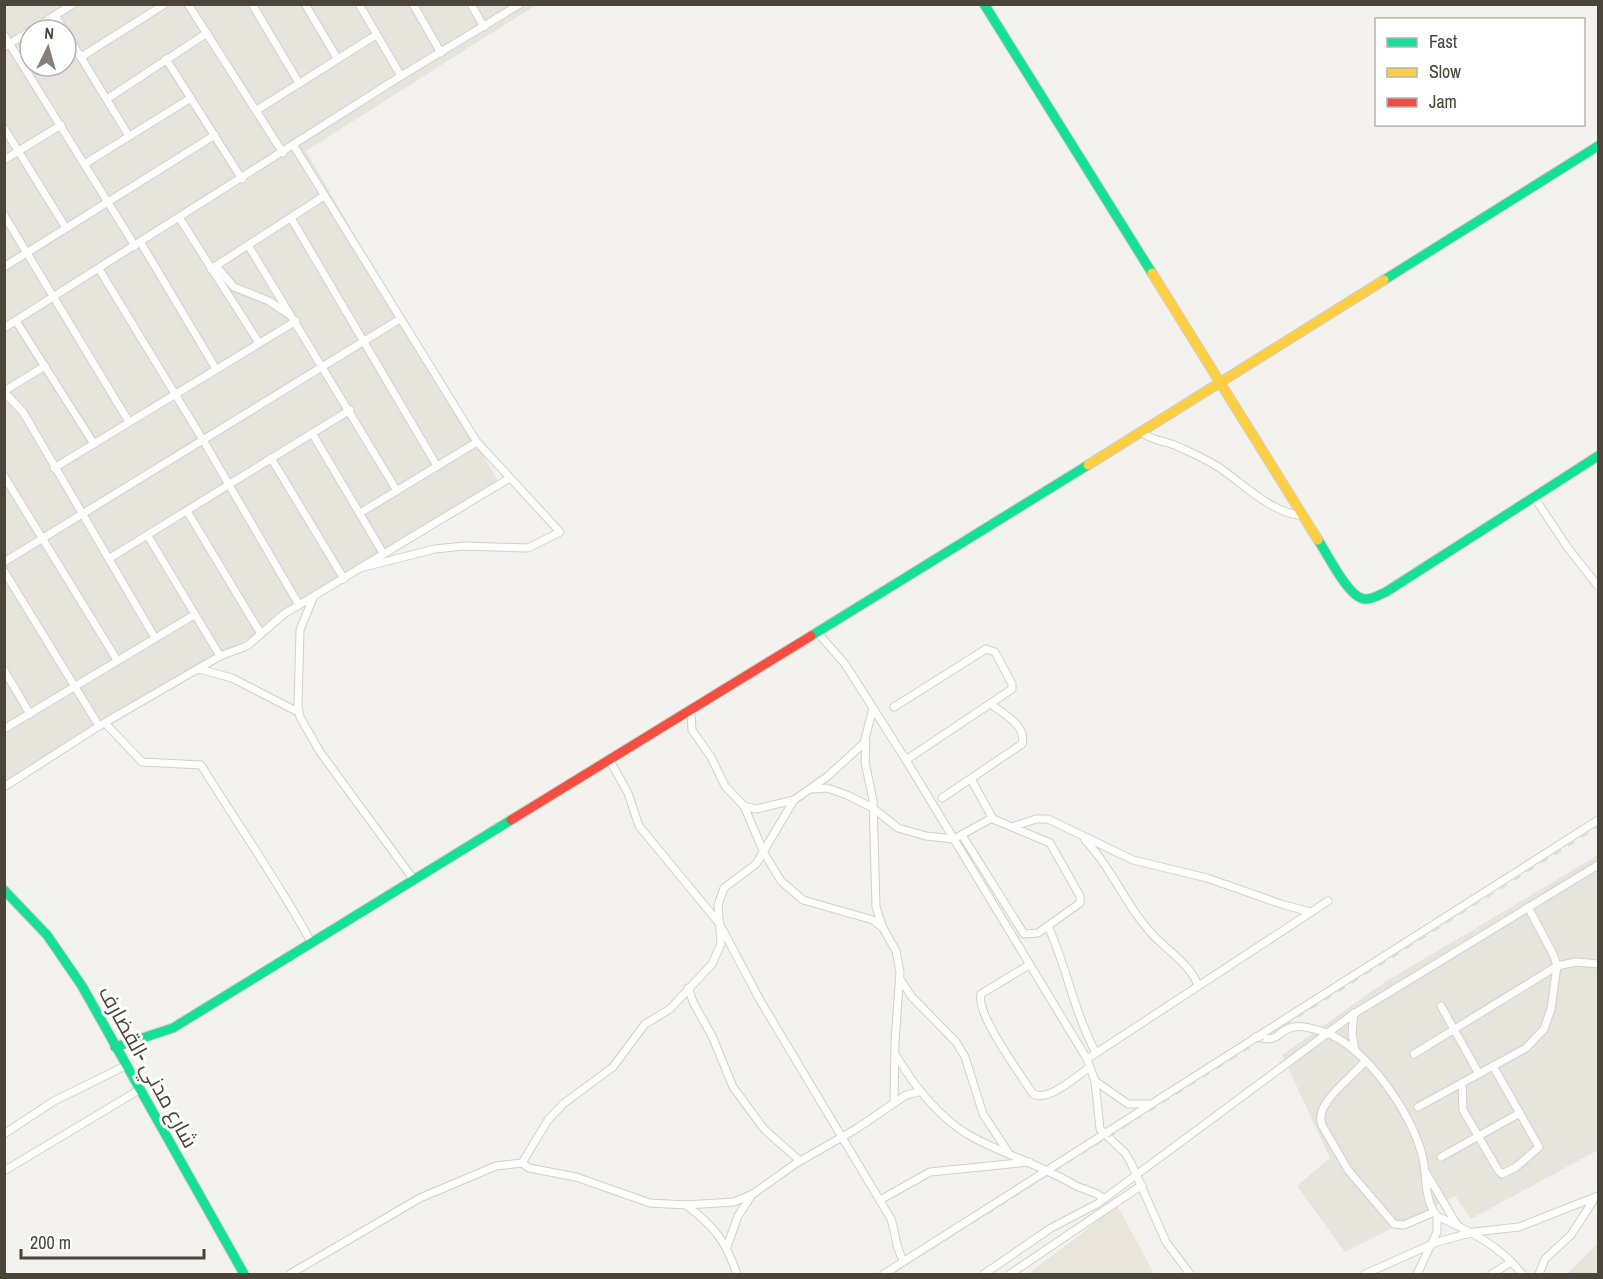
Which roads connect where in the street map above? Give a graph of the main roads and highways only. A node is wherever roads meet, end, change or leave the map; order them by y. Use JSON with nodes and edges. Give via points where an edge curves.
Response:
{"nodes":[{"id":1,"x":984,"y":4,"type":"edge"},
{"id":2,"x":1599,"y":146,"type":"edge"},
{"id":3,"x":1220,"y":383,"type":"junction"},
{"id":4,"x":1599,"y":456,"type":"edge"},
{"id":5,"x":4,"y":890,"type":"edge"},
{"id":6,"x":115,"y":1047,"type":"junction"},
{"id":7,"x":244,"y":1275,"type":"edge"}],
"edges":[{"from":1,"to":3,"type":"main road"},
{"from":2,"to":3,"type":"main road"},
{"from":3,"to":4,"type":"main road","via":[[1349,589],[1367,600],[1386,592]]},
{"from":3,"to":6,"type":"main road","via":[[173,1028]]},
{"from":5,"to":6,"type":"main road","name":"شارع مدني -القضارف","via":[[57,947]]},
{"from":6,"to":7,"type":"main road","name":"شارع مدني -القضارف"}]}
